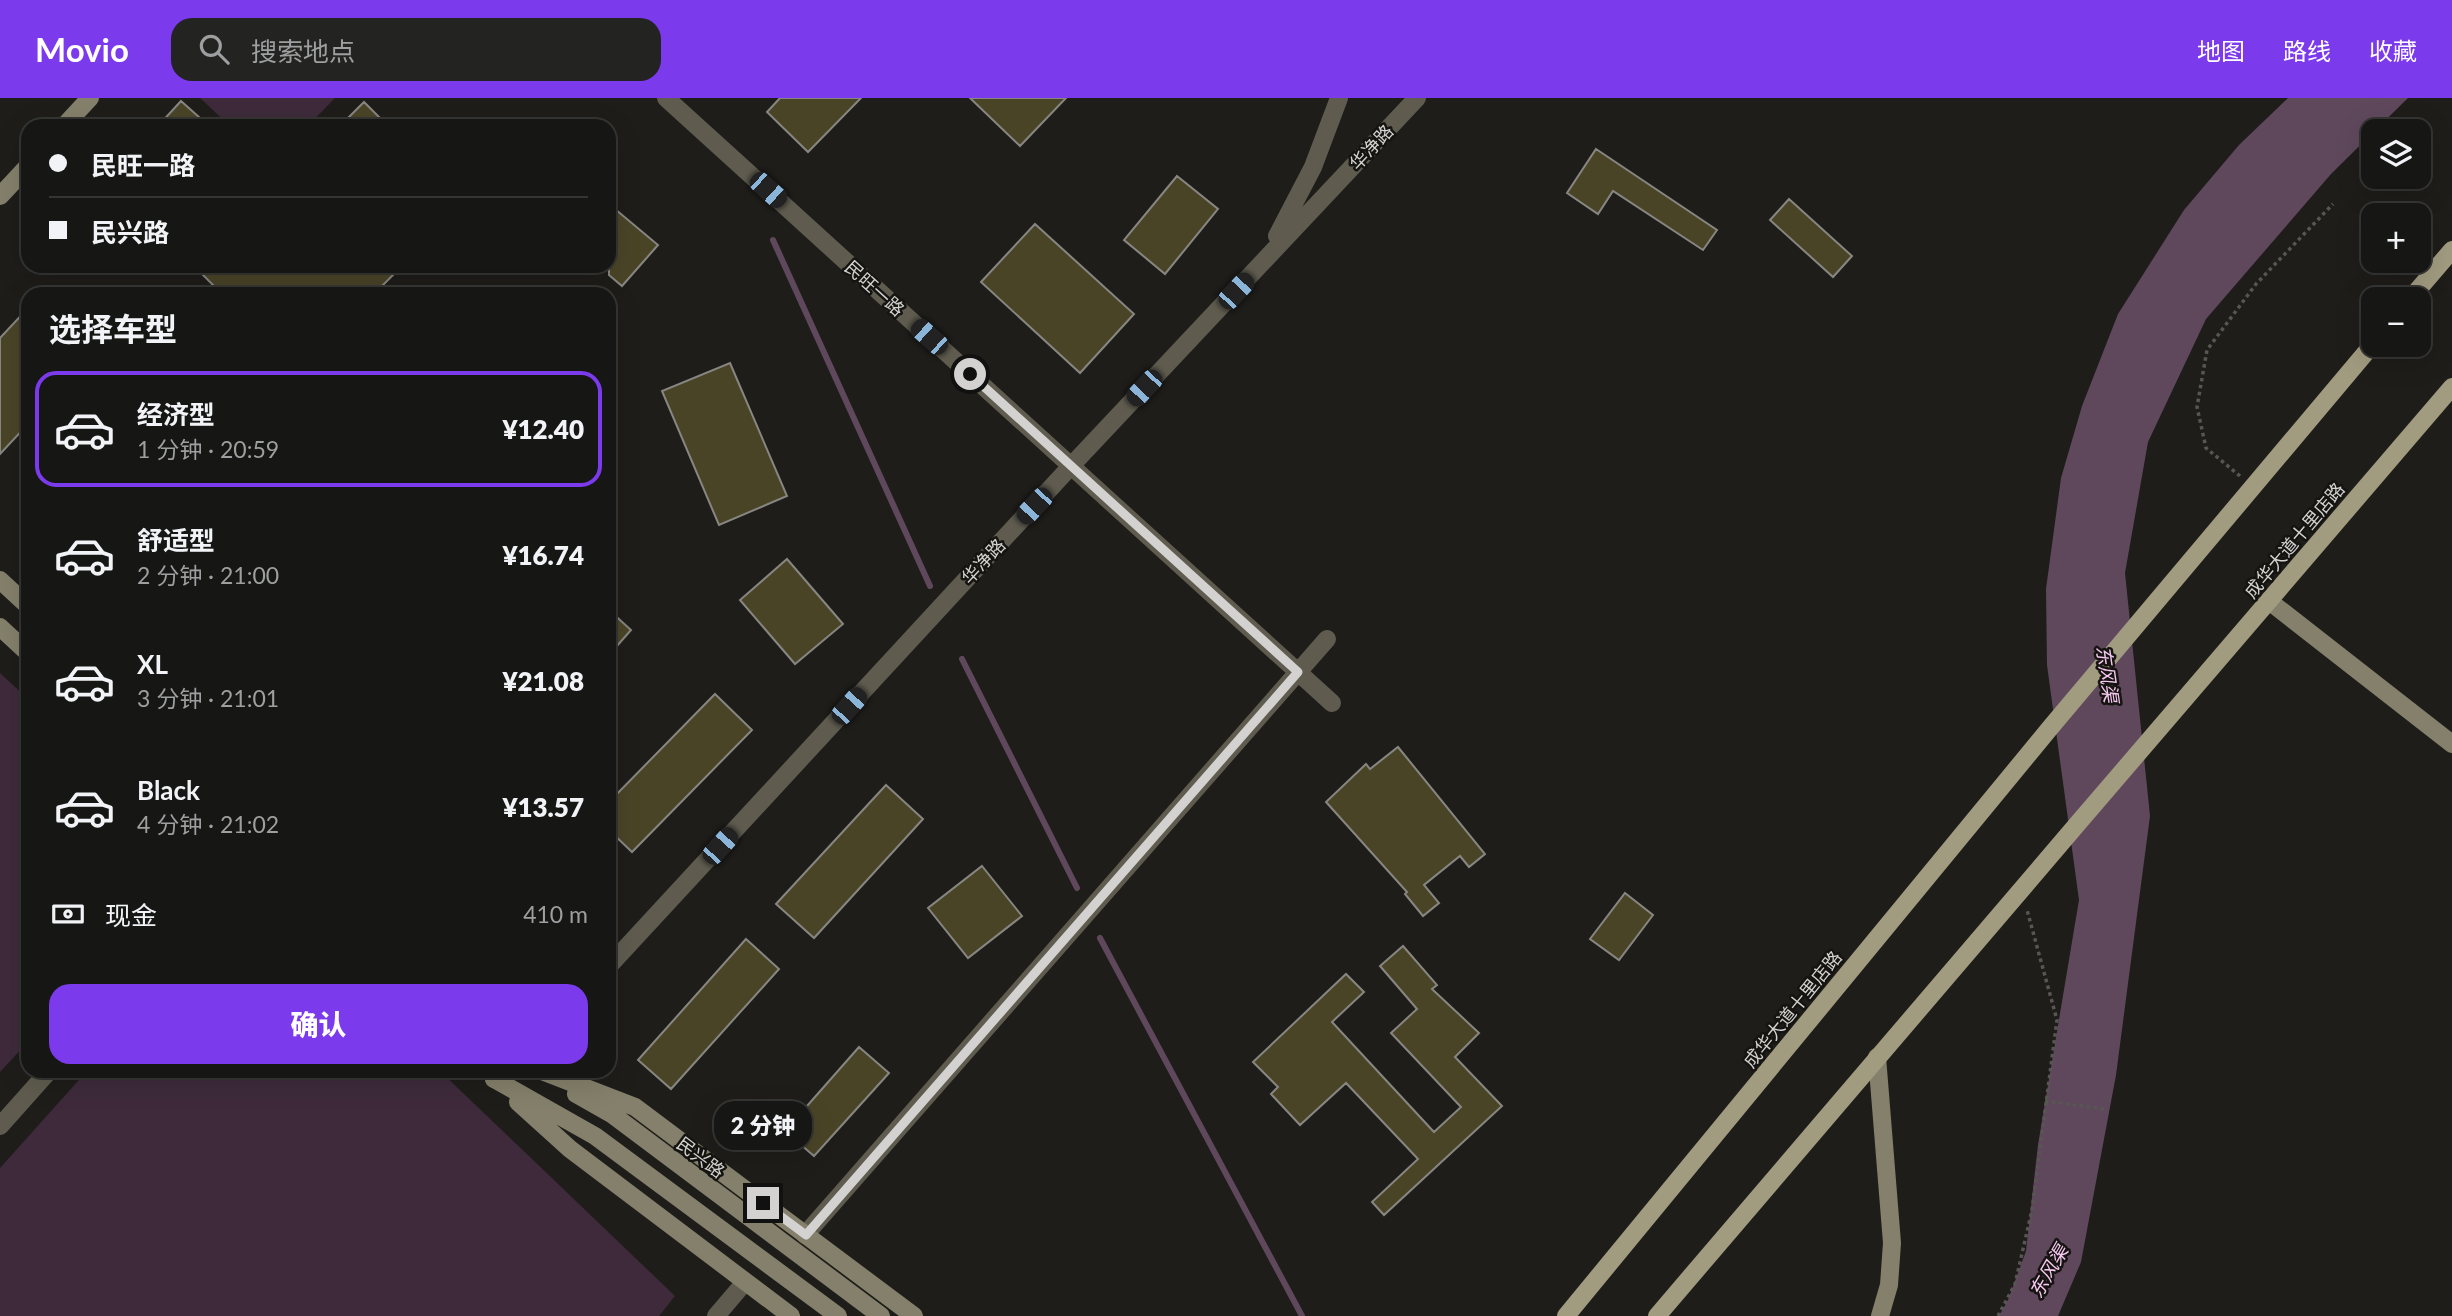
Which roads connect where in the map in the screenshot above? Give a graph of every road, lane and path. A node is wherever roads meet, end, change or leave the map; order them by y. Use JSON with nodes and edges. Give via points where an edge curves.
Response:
{"nodes":[{"id":1,"x":90,"y":98,"type":"edge"},
{"id":2,"x":666,"y":98,"type":"edge"},
{"id":3,"x":1339,"y":98,"type":"edge"},
{"id":4,"x":1417,"y":98,"type":"edge"},
{"id":5,"x":70,"y":119,"type":"edge"},
{"id":6,"x":21,"y":174,"type":"edge"},
{"id":7,"x":0,"y":196,"type":"edge"},
{"id":8,"x":2333,"y":204,"type":"dead end"},
{"id":9,"x":2452,"y":250,"type":"edge"},
{"id":10,"x":1254,"y":272,"type":"junction"},
{"id":11,"x":2420,"y":287,"type":"edge"},
{"id":12,"x":2362,"y":357,"type":"edge"},
{"id":13,"x":2452,"y":387,"type":"edge"},
{"id":14,"x":1071,"y":466,"type":"junction"},
{"id":15,"x":2252,"y":487,"type":"junction"},
{"id":16,"x":0,"y":580,"type":"edge"},
{"id":17,"x":21,"y":600,"type":"edge"},
{"id":18,"x":2269,"y":601,"type":"junction"},
{"id":19,"x":0,"y":627,"type":"edge"},
{"id":20,"x":1326,"y":639,"type":"dead end"},
{"id":21,"x":21,"y":646,"type":"edge"},
{"id":22,"x":1298,"y":672,"type":"junction"},
{"id":23,"x":1332,"y":703,"type":"dead end"},
{"id":24,"x":2452,"y":744,"type":"edge"},
{"id":25,"x":2020,"y":888,"type":"junction"},
{"id":26,"x":616,"y":958,"type":"edge"},
{"id":27,"x":1877,"y":1057,"type":"junction"},
{"id":28,"x":43,"y":1078,"type":"edge"},
{"id":29,"x":499,"y":1078,"type":"edge"},
{"id":30,"x":501,"y":1078,"type":"edge"},
{"id":31,"x":547,"y":1078,"type":"edge"},
{"id":32,"x":560,"y":1078,"type":"edge"},
{"id":33,"x":2045,"y":1101,"type":"junction"},
{"id":34,"x":2104,"y":1109,"type":"dead end"},
{"id":35,"x":0,"y":1126,"type":"edge"},
{"id":36,"x":806,"y":1235,"type":"junction"},
{"id":37,"x":745,"y":1282,"type":"junction"},
{"id":38,"x":716,"y":1316,"type":"edge"},
{"id":39,"x":791,"y":1316,"type":"edge"},
{"id":40,"x":838,"y":1316,"type":"edge"},
{"id":41,"x":881,"y":1316,"type":"edge"},
{"id":42,"x":914,"y":1316,"type":"edge"},
{"id":43,"x":1566,"y":1316,"type":"edge"},
{"id":44,"x":1657,"y":1316,"type":"edge"},
{"id":45,"x":1880,"y":1316,"type":"edge"},
{"id":46,"x":1998,"y":1316,"type":"edge"}],
"edges":[{"from":1,"to":5,"type":"main road"},
{"from":2,"to":14,"type":"street","name":"民旺一路"},
{"from":3,"to":10,"type":"street","via":[[1313,167]]},
{"from":4,"to":10,"type":"street","name":"华净路"},
{"from":6,"to":7,"type":"main road"},
{"from":8,"to":15,"type":"path","via":[[2256,284],[2207,350],[2197,407],[2206,448]]},
{"from":9,"to":11,"type":"main road"},
{"from":10,"to":14,"type":"street","name":"华净路"},
{"from":12,"to":15,"type":"main road"},
{"from":13,"to":18,"type":"main road","name":"成华大道十里店路"},
{"from":14,"to":22,"type":"street","name":"民旺一路"},
{"from":14,"to":26,"type":"street","name":"华净路"},
{"from":15,"to":43,"type":"main road","name":"成华大道十里店路"},
{"from":16,"to":17,"type":"main road"},
{"from":18,"to":24,"type":"main road"},
{"from":18,"to":25,"type":"main road","name":"成华大道十里店路"},
{"from":19,"to":21,"type":"main road"},
{"from":20,"to":22,"type":"street"},
{"from":22,"to":23,"type":"street","name":"民旺一路"},
{"from":22,"to":36,"type":"street"},
{"from":25,"to":27,"type":"main road"},
{"from":25,"to":33,"type":"path","via":[[2057,1020]]},
{"from":27,"to":44,"type":"main road"},
{"from":27,"to":45,"type":"main road","via":[[1892,1243],[1889,1285]]},
{"from":28,"to":35,"type":"street"},
{"from":29,"to":37,"type":"main road","via":[[570,1149]]},
{"from":30,"to":40,"type":"main road","via":[[595,1136]]},
{"from":31,"to":41,"type":"main road","name":"民兴路","via":[[613,1115]]},
{"from":32,"to":36,"type":"main road","name":"民兴路","via":[[635,1107]]},
{"from":33,"to":34,"type":"path"},
{"from":33,"to":46,"type":"path","via":[[2032,1210],[2015,1284]]},
{"from":36,"to":42,"type":"main road","name":"民兴路"},
{"from":37,"to":38,"type":"street"},
{"from":37,"to":39,"type":"main road"}]}
